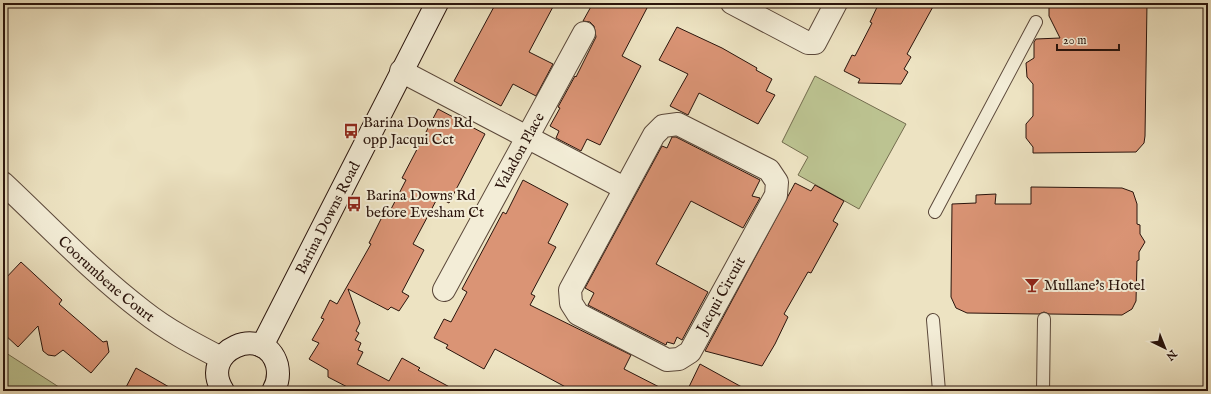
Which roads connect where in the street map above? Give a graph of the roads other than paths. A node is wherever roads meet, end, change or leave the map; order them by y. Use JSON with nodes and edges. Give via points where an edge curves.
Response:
{"nodes":[{"id":1,"x":437,"y":3,"type":"edge"},
{"id":2,"x":732,"y":3,"type":"edge"},
{"id":3,"x":836,"y":3,"type":"edge"},
{"id":4,"x":1036,"y":22,"type":"dead end"},
{"id":5,"x":584,"y":33,"type":"dead end"},
{"id":6,"x":401,"y":71,"type":"junction"},
{"id":7,"x":528,"y":137,"type":"junction"},
{"id":8,"x":3,"y":183,"type":"edge"},
{"id":9,"x":624,"y":188,"type":"junction"},
{"id":10,"x":935,"y":212,"type":"dead end"},
{"id":11,"x":444,"y":290,"type":"dead end"},
{"id":12,"x":1044,"y":319,"type":"dead end"},
{"id":13,"x":933,"y":320,"type":"dead end"},
{"id":14,"x":262,"y":346,"type":"junction"},
{"id":15,"x":221,"y":358,"type":"junction"},
{"id":16,"x":274,"y":390,"type":"edge"},
{"id":17,"x":223,"y":391,"type":"edge"},
{"id":18,"x":939,"y":391,"type":"edge"},
{"id":19,"x":1043,"y":391,"type":"edge"}],
"edges":[{"from":1,"to":6,"type":"street","name":"Barina Downs Road"},
{"from":2,"to":3,"type":"street","via":[[808,43],[815,43]]},
{"from":4,"to":10,"type":"lane"},
{"from":5,"to":7,"type":"street","name":"Valadon Place"},
{"from":6,"to":7,"type":"street"},
{"from":6,"to":14,"type":"street","name":"Barina Downs Road"},
{"from":7,"to":9,"type":"street"},
{"from":7,"to":11,"type":"street","name":"Valadon Place"},
{"from":8,"to":15,"type":"street","name":"Coorumbene Court","via":[[143,312],[175,334]]},
{"from":9,"to":9,"type":"street","name":"Jacqui Circuit","via":[[654,135],[663,126],[678,124],[769,170],[777,182],[776,195],[702,331],[690,352],[679,359],[667,360],[578,314],[571,303],[570,290]]},
{"from":12,"to":19,"type":"lane"},
{"from":13,"to":18,"type":"lane"},
{"from":14,"to":15,"type":"street","via":[[244,343],[235,346]]},
{"from":14,"to":16,"type":"street","via":[[273,356],[278,370]]},
{"from":15,"to":17,"type":"street","via":[[218,377]]}]}
